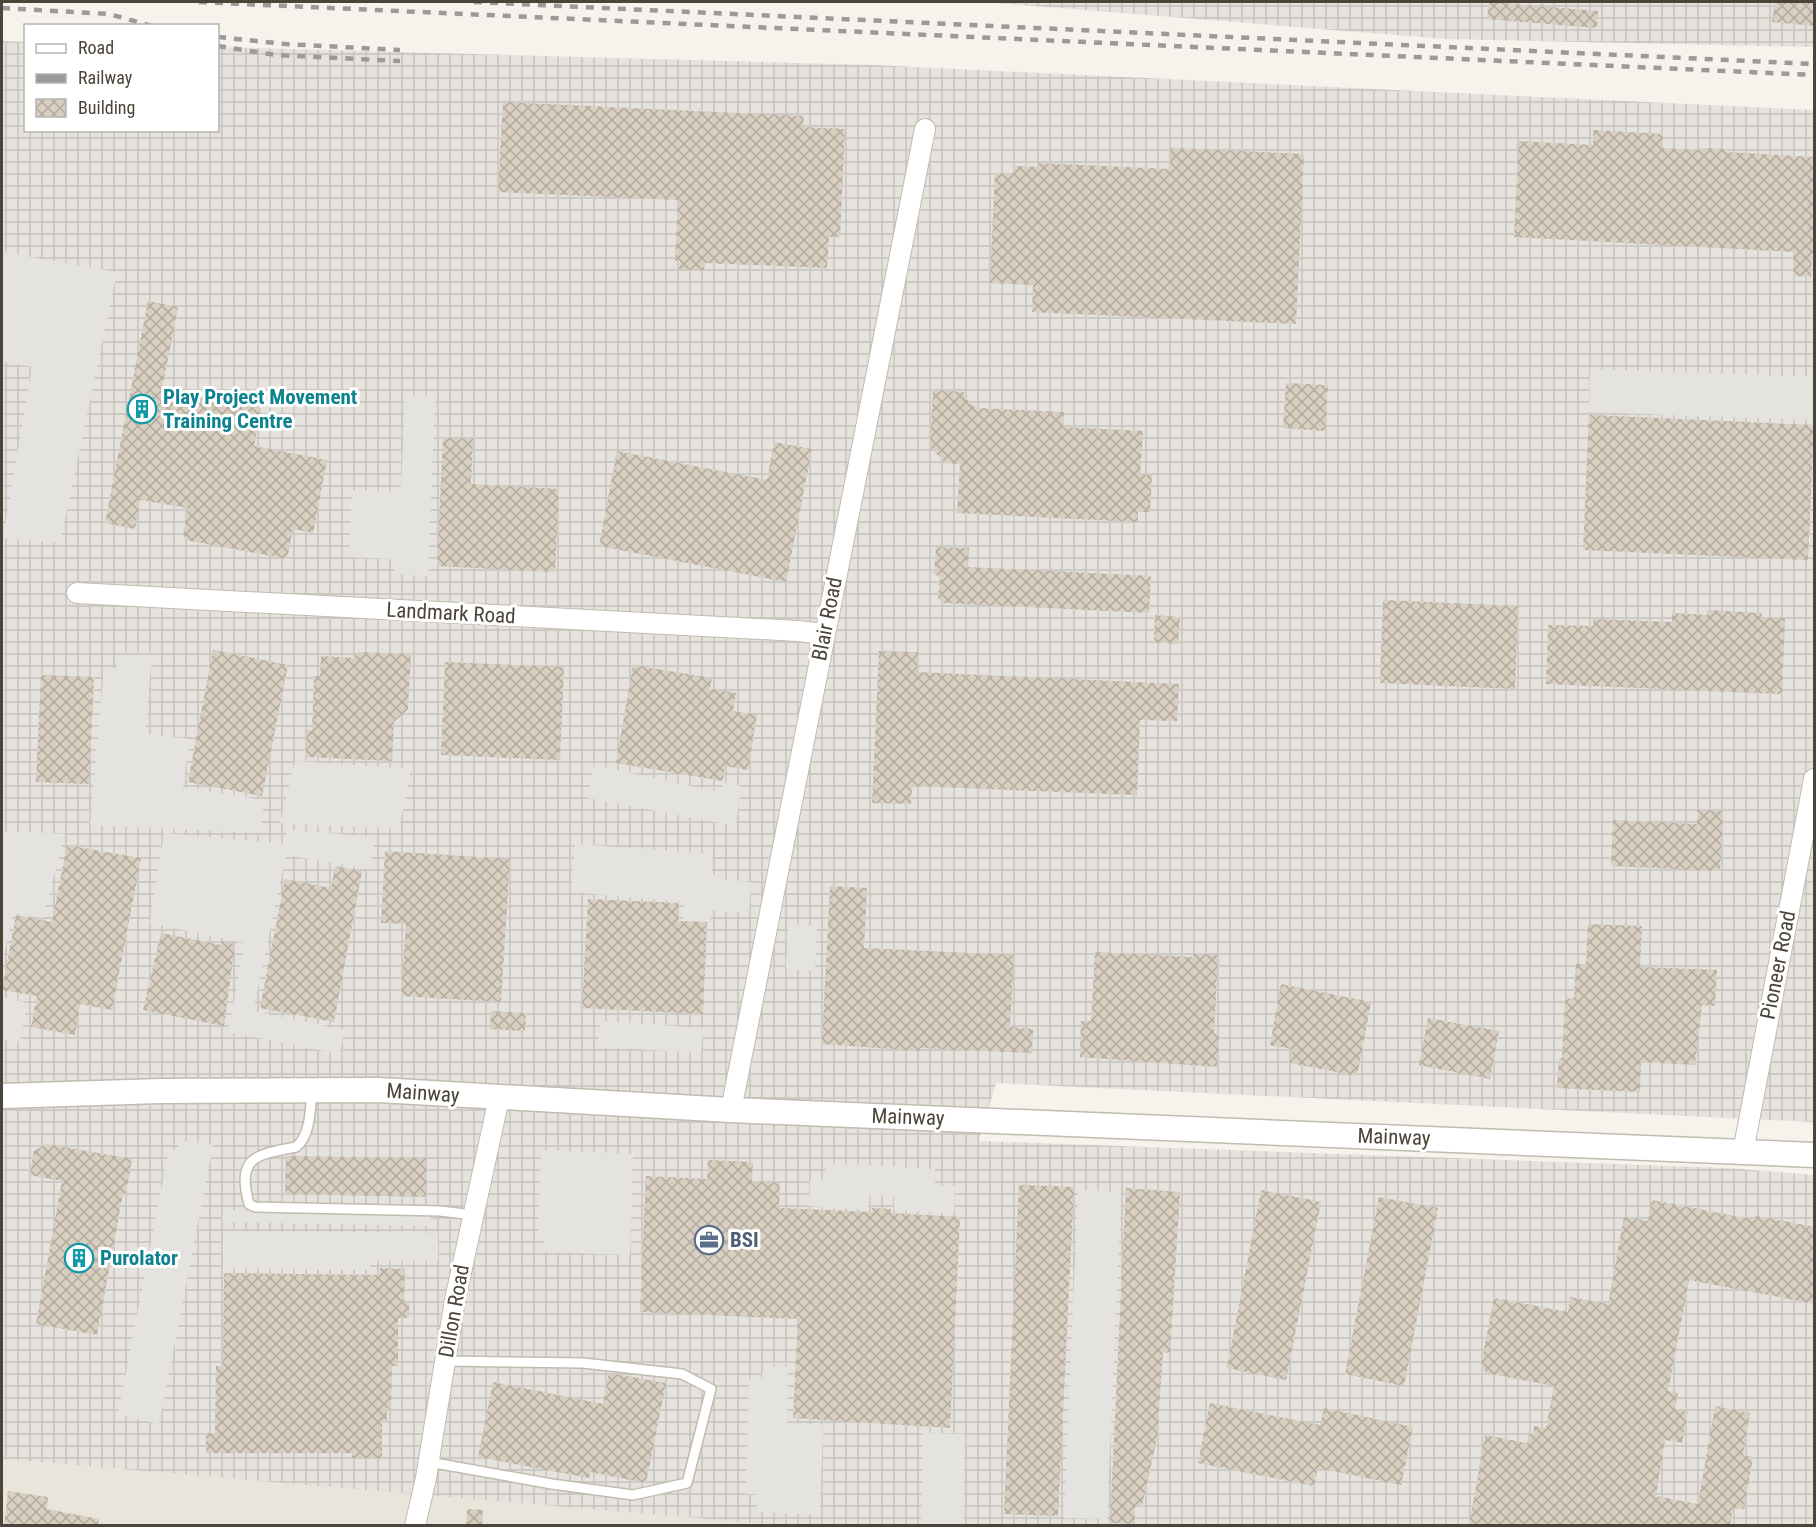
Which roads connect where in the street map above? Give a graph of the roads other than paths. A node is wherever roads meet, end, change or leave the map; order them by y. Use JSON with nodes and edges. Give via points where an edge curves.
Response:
{"nodes":[{"id":1,"x":925,"y":129,"type":"dead end"},
{"id":2,"x":77,"y":593,"type":"dead end"},
{"id":3,"x":824,"y":634,"type":"junction"},
{"id":4,"x":1815,"y":779,"type":"edge"},
{"id":5,"x":312,"y":1091,"type":"junction"},
{"id":6,"x":2,"y":1096,"type":"edge"},
{"id":7,"x":499,"y":1098,"type":"junction"},
{"id":8,"x":731,"y":1110,"type":"junction"},
{"id":9,"x":1743,"y":1152,"type":"junction"},
{"id":10,"x":1815,"y":1155,"type":"edge"},
{"id":11,"x":473,"y":1215,"type":"junction"},
{"id":12,"x":445,"y":1361,"type":"junction"},
{"id":13,"x":429,"y":1462,"type":"junction"},
{"id":14,"x":415,"y":1526,"type":"edge"}],
"edges":[{"from":1,"to":3,"type":"street","name":"Blair Road"},
{"from":2,"to":3,"type":"street","name":"Landmark Road"},
{"from":3,"to":8,"type":"street","name":"Blair Road"},
{"from":4,"to":9,"type":"street","name":"Pioneer Road"},
{"from":5,"to":6,"type":"street","name":"Mainway"},
{"from":5,"to":7,"type":"street","name":"Mainway","via":[[379,1090]]},
{"from":5,"to":11,"type":"lane","via":[[308,1123],[300,1144],[261,1154],[248,1164],[243,1174],[249,1204]]},
{"from":7,"to":8,"type":"street","name":"Mainway"},
{"from":7,"to":11,"type":"street","name":"Dillon Road"},
{"from":8,"to":9,"type":"street","name":"Mainway"},
{"from":9,"to":10,"type":"street","name":"Mainway"},
{"from":11,"to":12,"type":"street","name":"Dillon Road"},
{"from":12,"to":13,"type":"street","name":"Dillon Road"},
{"from":12,"to":13,"type":"lane","via":[[583,1363],[682,1374],[711,1389],[687,1484],[633,1495]]},
{"from":13,"to":14,"type":"street","name":"Dillon Road"}]}
